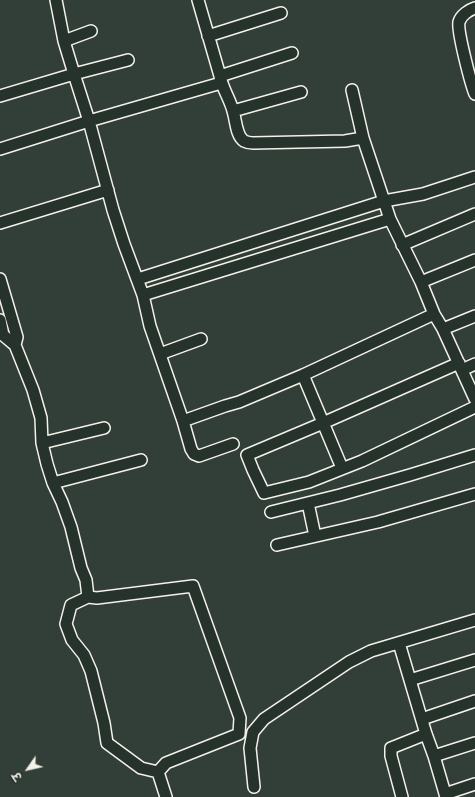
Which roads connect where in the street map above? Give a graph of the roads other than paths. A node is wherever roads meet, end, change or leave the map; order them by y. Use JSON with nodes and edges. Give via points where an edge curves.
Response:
{"nodes":[{"id":1,"x":198,"y":0,"type":"edge"},
{"id":2,"x":61,"y":1,"type":"edge"},
{"id":3,"x":475,"y":8,"type":"edge"},
{"id":4,"x":281,"y":14,"type":"dead end"},
{"id":5,"x":91,"y":31,"type":"dead end"},
{"id":6,"x":208,"y":36,"type":"junction"},
{"id":7,"x":64,"y":41,"type":"junction"},
{"id":8,"x":292,"y":53,"type":"dead end"},
{"id":9,"x":128,"y":60,"type":"dead end"},
{"id":10,"x":74,"y":74,"type":"junction"},
{"id":11,"x":220,"y":79,"type":"junction"},
{"id":12,"x":352,"y":90,"type":"dead end"},
{"id":13,"x":301,"y":92,"type":"dead end"},
{"id":14,"x":475,"y":94,"type":"edge"},
{"id":15,"x":0,"y":96,"type":"edge"},
{"id":16,"x":233,"y":111,"type":"junction"},
{"id":17,"x":89,"y":121,"type":"junction"},
{"id":18,"x":363,"y":138,"type":"junction"},
{"id":19,"x":0,"y":149,"type":"edge"},
{"id":20,"x":475,"y":177,"type":"edge"},
{"id":21,"x":108,"y":190,"type":"junction"},
{"id":22,"x":384,"y":201,"type":"junction"},
{"id":23,"x":475,"y":214,"type":"edge"},
{"id":24,"x":390,"y":219,"type":"junction"},
{"id":25,"x":0,"y":223,"type":"edge"},
{"id":26,"x":402,"y":245,"type":"junction"},
{"id":27,"x":475,"y":260,"type":"edge"},
{"id":28,"x":0,"y":279,"type":"edge"},
{"id":29,"x":138,"y":279,"type":"junction"},
{"id":30,"x":421,"y":282,"type":"junction"},
{"id":31,"x":143,"y":295,"type":"junction"},
{"id":32,"x":434,"y":314,"type":"junction"},
{"id":33,"x":475,"y":316,"type":"edge"},
{"id":34,"x":11,"y":318,"type":"junction"},
{"id":35,"x":0,"y":320,"type":"edge"},
{"id":36,"x":443,"y":329,"type":"junction"},
{"id":37,"x":15,"y":332,"type":"junction"},
{"id":38,"x":1,"y":336,"type":"edge"},
{"id":39,"x":201,"y":339,"type":"dead end"},
{"id":40,"x":15,"y":345,"type":"junction"},
{"id":41,"x":160,"y":354,"type":"junction"},
{"id":42,"x":475,"y":364,"type":"edge"},
{"id":43,"x":460,"y":367,"type":"junction"},
{"id":44,"x":304,"y":375,"type":"junction"},
{"id":45,"x":475,"y":399,"type":"edge"},
{"id":46,"x":475,"y":406,"type":"edge"},
{"id":47,"x":183,"y":421,"type":"junction"},
{"id":48,"x":323,"y":423,"type":"junction"},
{"id":49,"x":104,"y":428,"type":"dead end"},
{"id":50,"x":42,"y":443,"type":"junction"},
{"id":51,"x":233,"y":444,"type":"dead end"},
{"id":52,"x":475,"y":455,"type":"edge"},
{"id":53,"x":141,"y":460,"type":"dead end"},
{"id":54,"x":342,"y":468,"type":"junction"},
{"id":55,"x":53,"y":483,"type":"junction"},
{"id":56,"x":475,"y":494,"type":"edge"},
{"id":57,"x":308,"y":503,"type":"junction"},
{"id":58,"x":271,"y":512,"type":"dead end"},
{"id":59,"x":315,"y":536,"type":"junction"},
{"id":60,"x":276,"y":545,"type":"dead end"},
{"id":61,"x":88,"y":597,"type":"junction"},
{"id":62,"x":475,"y":620,"type":"edge"},
{"id":63,"x":399,"y":643,"type":"junction"},
{"id":64,"x":475,"y":660,"type":"edge"},
{"id":65,"x":410,"y":680,"type":"junction"},
{"id":66,"x":475,"y":702,"type":"edge"},
{"id":67,"x":422,"y":718,"type":"junction"},
{"id":68,"x":426,"y":734,"type":"junction"},
{"id":69,"x":475,"y":743,"type":"edge"},
{"id":70,"x":434,"y":756,"type":"junction"},
{"id":71,"x":158,"y":772,"type":"junction"},
{"id":72,"x":475,"y":784,"type":"edge"},
{"id":73,"x":254,"y":787,"type":"dead end"},
{"id":74,"x":445,"y":796,"type":"edge"},
{"id":75,"x":166,"y":797,"type":"edge"},
{"id":76,"x":402,"y":797,"type":"edge"}],
"edges":[{"from":1,"to":6,"type":"street"},
{"from":2,"to":7,"type":"street"},
{"from":3,"to":14,"type":"street","via":[[463,15],[459,22],[465,60]]},
{"from":4,"to":6,"type":"street"},
{"from":5,"to":7,"type":"street"},
{"from":6,"to":11,"type":"street"},
{"from":7,"to":10,"type":"street"},
{"from":8,"to":11,"type":"street"},
{"from":9,"to":10,"type":"street"},
{"from":10,"to":15,"type":"street"},
{"from":10,"to":17,"type":"street"},
{"from":11,"to":16,"type":"street"},
{"from":11,"to":17,"type":"street"},
{"from":12,"to":18,"type":"street"},
{"from":13,"to":16,"type":"street"},
{"from":16,"to":18,"type":"street","via":[[240,136],[244,141],[253,143],[345,141]]},
{"from":17,"to":19,"type":"street"},
{"from":17,"to":21,"type":"street"},
{"from":18,"to":22,"type":"street"},
{"from":20,"to":22,"type":"street","via":[[423,194]]},
{"from":21,"to":25,"type":"street"},
{"from":21,"to":29,"type":"street","via":[[124,244]]},
{"from":22,"to":24,"type":"street"},
{"from":22,"to":29,"type":"street"},
{"from":23,"to":26,"type":"street"},
{"from":24,"to":26,"type":"street"},
{"from":24,"to":31,"type":"street"},
{"from":26,"to":30,"type":"street"},
{"from":27,"to":30,"type":"street"},
{"from":28,"to":34,"type":"street"},
{"from":29,"to":31,"type":"street"},
{"from":30,"to":32,"type":"street"},
{"from":31,"to":41,"type":"street"},
{"from":32,"to":36,"type":"street"},
{"from":32,"to":44,"type":"street"},
{"from":33,"to":36,"type":"street"},
{"from":34,"to":35,"type":"street"},
{"from":34,"to":37,"type":"street"},
{"from":35,"to":38,"type":"street"},
{"from":36,"to":43,"type":"street"},
{"from":37,"to":38,"type":"street"},
{"from":37,"to":40,"type":"street"},
{"from":38,"to":40,"type":"street"},
{"from":39,"to":41,"type":"street"},
{"from":40,"to":50,"type":"street","via":[[41,418]]},
{"from":41,"to":47,"type":"street"},
{"from":42,"to":43,"type":"street"},
{"from":43,"to":45,"type":"street"},
{"from":43,"to":48,"type":"street"},
{"from":44,"to":47,"type":"street","via":[[239,402]]},
{"from":44,"to":48,"type":"street"},
{"from":46,"to":54,"type":"street","via":[[362,461]]},
{"from":47,"to":51,"type":"street","via":[[194,454],[200,456]]},
{"from":48,"to":54,"type":"street"},
{"from":48,"to":54,"type":"street","via":[[247,456],[264,493],[309,482]]},
{"from":49,"to":50,"type":"street"},
{"from":50,"to":55,"type":"street"},
{"from":52,"to":57,"type":"street"},
{"from":53,"to":55,"type":"street"},
{"from":55,"to":61,"type":"street","via":[[71,527],[86,580]]},
{"from":56,"to":59,"type":"street","via":[[378,522]]},
{"from":57,"to":58,"type":"street"},
{"from":57,"to":59,"type":"street"},
{"from":59,"to":60,"type":"street"},
{"from":61,"to":71,"type":"street","via":[[71,605],[66,624],[72,640],[84,655],[91,671],[107,744],[141,768]]},
{"from":61,"to":71,"type":"street","via":[[193,586],[240,718],[240,734],[166,763]]},
{"from":62,"to":63,"type":"street"},
{"from":63,"to":65,"type":"street"},
{"from":63,"to":73,"type":"street","via":[[371,651],[349,662],[264,719],[253,732],[250,748]]},
{"from":64,"to":65,"type":"street"},
{"from":65,"to":67,"type":"street"},
{"from":66,"to":67,"type":"street"},
{"from":67,"to":68,"type":"street"},
{"from":68,"to":70,"type":"street"},
{"from":68,"to":76,"type":"street","via":[[391,748]]},
{"from":69,"to":70,"type":"street"},
{"from":70,"to":74,"type":"street"},
{"from":71,"to":75,"type":"street"},
{"from":72,"to":74,"type":"street"}]}
